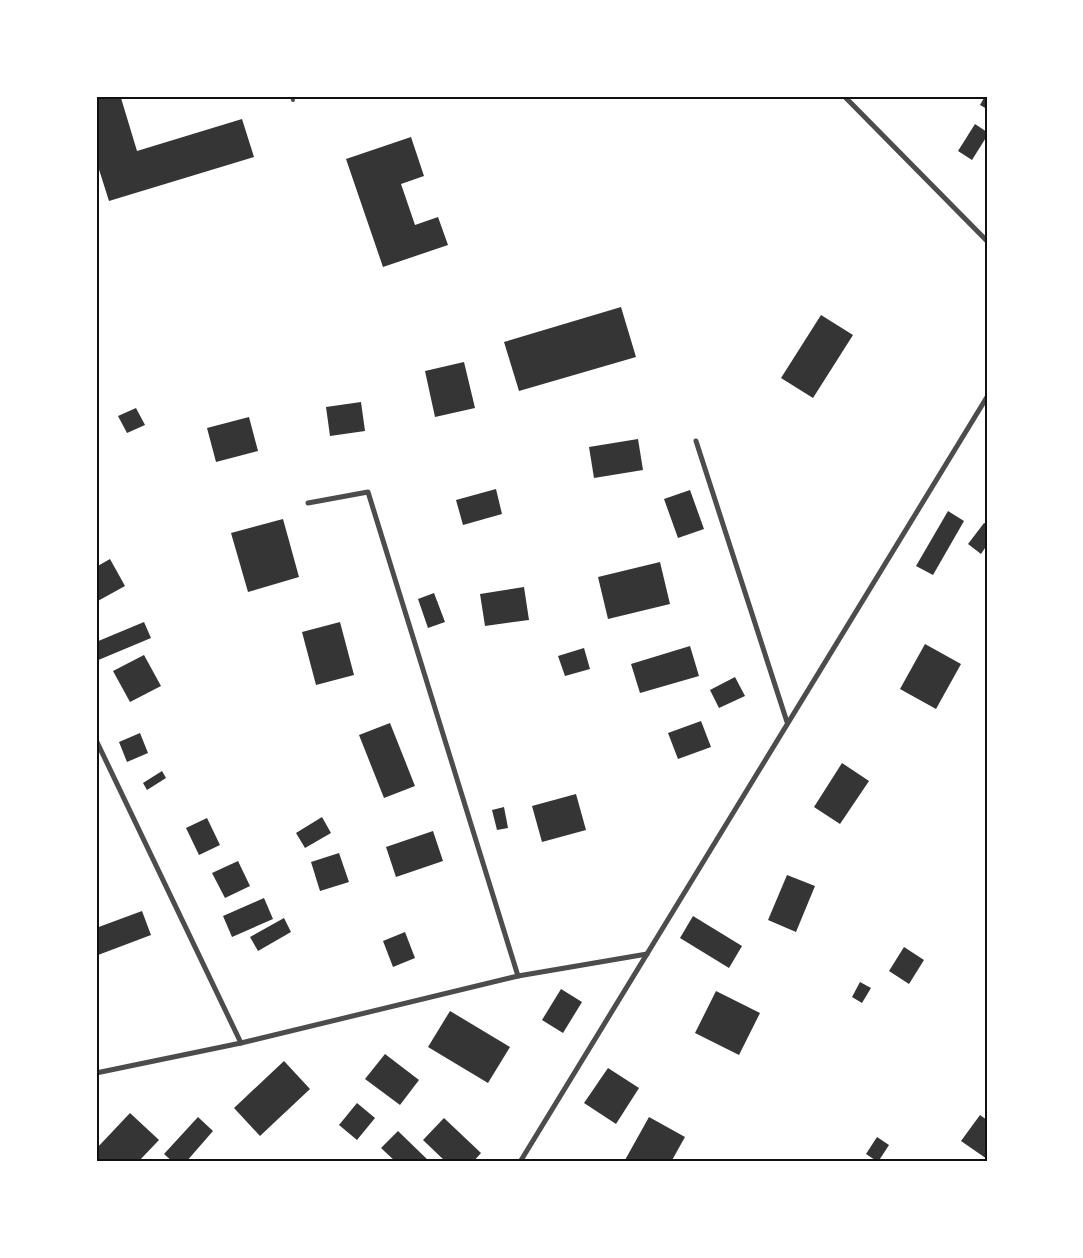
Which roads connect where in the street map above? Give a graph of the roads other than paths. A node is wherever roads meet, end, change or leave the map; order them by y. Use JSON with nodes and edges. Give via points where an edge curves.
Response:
{"nodes":[{"id":1,"x":844,"y":96,"type":"edge"},
{"id":2,"x":987,"y":241,"type":"edge"},
{"id":3,"x":987,"y":397,"type":"edge"},
{"id":4,"x":696,"y":441,"type":"dead end"},
{"id":5,"x":308,"y":503,"type":"dead end"},
{"id":6,"x":787,"y":722,"type":"junction"},
{"id":7,"x":96,"y":740,"type":"edge"},
{"id":8,"x":647,"y":954,"type":"junction"},
{"id":9,"x":518,"y":976,"type":"junction"},
{"id":10,"x":241,"y":1043,"type":"junction"},
{"id":11,"x":96,"y":1073,"type":"edge"},
{"id":12,"x":520,"y":1162,"type":"edge"}],
"edges":[{"from":1,"to":2,"type":"street"},
{"from":3,"to":6,"type":"street"},
{"from":4,"to":6,"type":"street"},
{"from":5,"to":9,"type":"street","via":[[368,492]]},
{"from":6,"to":8,"type":"street"},
{"from":7,"to":10,"type":"street"},
{"from":8,"to":9,"type":"street"},
{"from":8,"to":12,"type":"street"},
{"from":9,"to":10,"type":"street"},
{"from":10,"to":11,"type":"street"}]}
